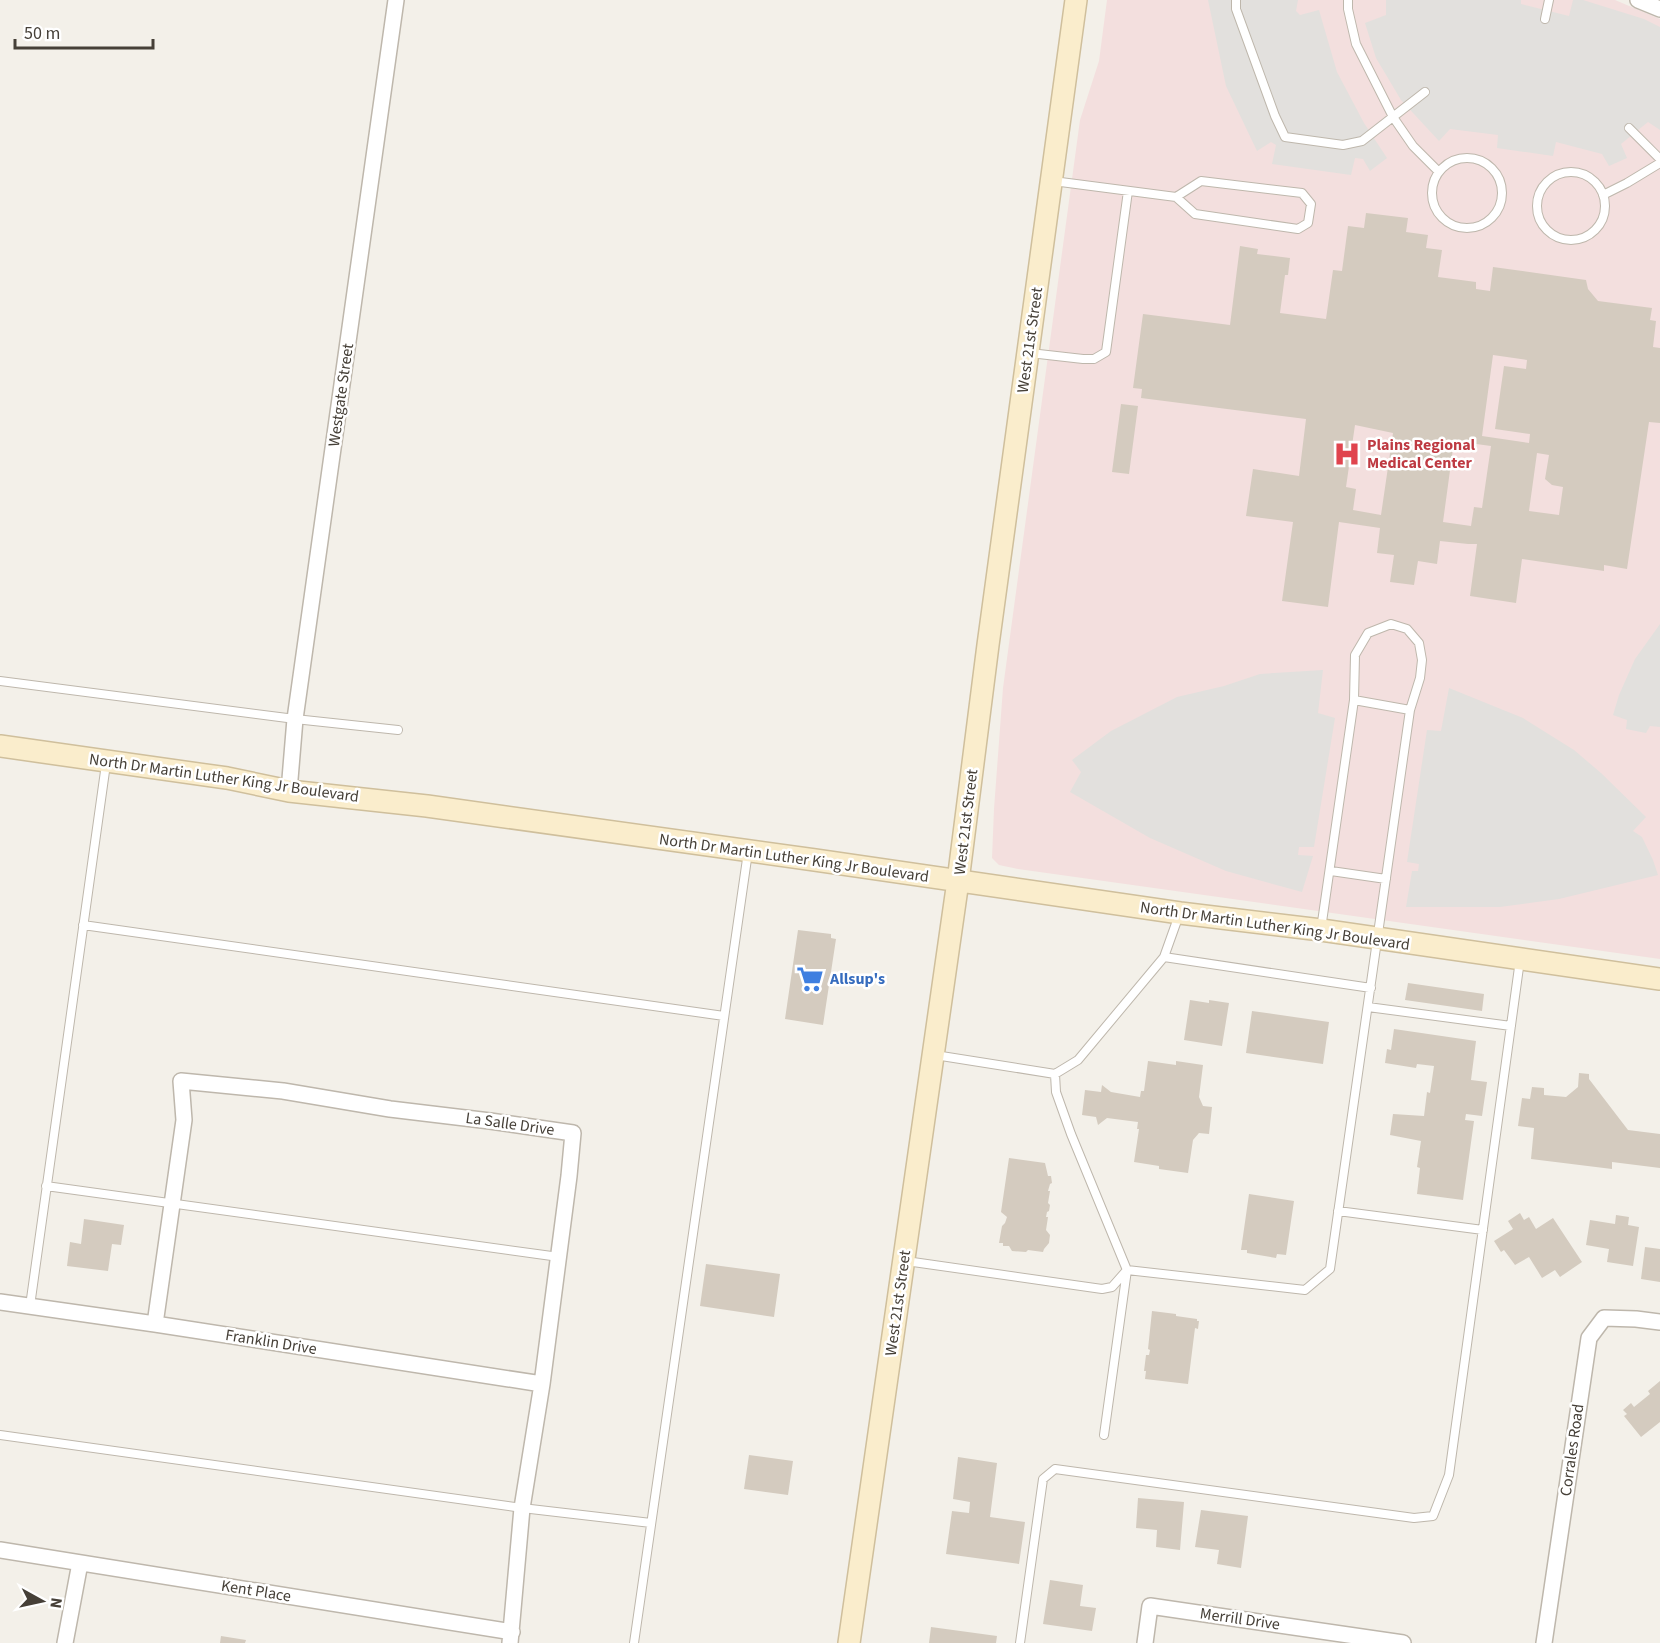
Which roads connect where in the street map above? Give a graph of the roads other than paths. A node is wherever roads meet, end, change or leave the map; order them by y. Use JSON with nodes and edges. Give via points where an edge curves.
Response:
{"nodes":[{"id":1,"x":396,"y":0,"type":"edge"},
{"id":2,"x":1076,"y":0,"type":"edge"},
{"id":3,"x":1236,"y":0,"type":"edge"},
{"id":4,"x":1348,"y":0,"type":"edge"},
{"id":5,"x":1549,"y":0,"type":"edge"},
{"id":6,"x":1638,"y":0,"type":"edge"},
{"id":7,"x":1660,"y":9,"type":"edge"},
{"id":8,"x":1545,"y":19,"type":"dead end"},
{"id":9,"x":1425,"y":92,"type":"dead end"},
{"id":10,"x":1393,"y":117,"type":"junction"},
{"id":11,"x":1629,"y":128,"type":"dead end"},
{"id":12,"x":1660,"y":159,"type":"edge"},
{"id":13,"x":1660,"y":164,"type":"edge"},
{"id":14,"x":1439,"y":172,"type":"junction"},
{"id":15,"x":1051,"y":181,"type":"junction"},
{"id":16,"x":1128,"y":190,"type":"junction"},
{"id":17,"x":1603,"y":195,"type":"junction"},
{"id":18,"x":1176,"y":197,"type":"junction"},
{"id":19,"x":1028,"y":353,"type":"junction"},
{"id":20,"x":0,"y":681,"type":"edge"},
{"id":21,"x":1354,"y":700,"type":"junction"},
{"id":22,"x":1410,"y":710,"type":"junction"},
{"id":23,"x":295,"y":719,"type":"junction"},
{"id":24,"x":398,"y":730,"type":"dead end"},
{"id":25,"x":0,"y":746,"type":"edge"},
{"id":26,"x":106,"y":761,"type":"junction"},
{"id":27,"x":289,"y":791,"type":"junction"},
{"id":28,"x":748,"y":851,"type":"junction"},
{"id":29,"x":1331,"y":871,"type":"junction"},
{"id":30,"x":1386,"y":879,"type":"junction"},
{"id":31,"x":958,"y":881,"type":"junction"},
{"id":32,"x":1180,"y":913,"type":"junction"},
{"id":33,"x":83,"y":925,"type":"junction"},
{"id":34,"x":1321,"y":930,"type":"junction"},
{"id":35,"x":1378,"y":939,"type":"junction"},
{"id":36,"x":1164,"y":957,"type":"junction"},
{"id":37,"x":1521,"y":959,"type":"junction"},
{"id":38,"x":1660,"y":979,"type":"edge"},
{"id":39,"x":1371,"y":988,"type":"junction"},
{"id":40,"x":1368,"y":1007,"type":"junction"},
{"id":41,"x":724,"y":1016,"type":"junction"},
{"id":42,"x":1511,"y":1026,"type":"junction"},
{"id":43,"x":933,"y":1055,"type":"junction"},
{"id":44,"x":1055,"y":1074,"type":"junction"},
{"id":45,"x":46,"y":1186,"type":"junction"},
{"id":46,"x":172,"y":1204,"type":"junction"},
{"id":47,"x":1338,"y":1211,"type":"junction"},
{"id":48,"x":1483,"y":1230,"type":"junction"},
{"id":49,"x":559,"y":1257,"type":"junction"},
{"id":50,"x":904,"y":1261,"type":"junction"},
{"id":51,"x":1127,"y":1270,"type":"junction"},
{"id":52,"x":0,"y":1302,"type":"edge"},
{"id":53,"x":30,"y":1306,"type":"junction"},
{"id":54,"x":1660,"y":1322,"type":"edge"},
{"id":55,"x":154,"y":1324,"type":"junction"},
{"id":56,"x":542,"y":1384,"type":"junction"},
{"id":57,"x":0,"y":1435,"type":"edge"},
{"id":58,"x":1104,"y":1435,"type":"dead end"},
{"id":59,"x":522,"y":1508,"type":"junction"},
{"id":60,"x":651,"y":1522,"type":"junction"},
{"id":61,"x":0,"y":1550,"type":"edge"},
{"id":62,"x":80,"y":1563,"type":"junction"},
{"id":63,"x":511,"y":1638,"type":"edge"},
{"id":64,"x":65,"y":1643,"type":"edge"},
{"id":65,"x":634,"y":1643,"type":"edge"},
{"id":66,"x":849,"y":1643,"type":"edge"},
{"id":67,"x":1020,"y":1643,"type":"edge"},
{"id":68,"x":1144,"y":1643,"type":"edge"},
{"id":69,"x":1399,"y":1643,"type":"edge"},
{"id":70,"x":1544,"y":1643,"type":"edge"}],
"edges":[{"from":1,"to":23,"type":"street","name":"Westgate Street"},
{"from":2,"to":15,"type":"street","name":"West 21st Street"},
{"from":3,"to":10,"type":"lane","via":[[1284,136],[1342,145],[1362,141]]},
{"from":4,"to":10,"type":"lane","via":[[1356,44]]},
{"from":5,"to":8,"type":"lane"},
{"from":6,"to":7,"type":"street"},
{"from":9,"to":10,"type":"lane"},
{"from":10,"to":14,"type":"lane","via":[[1413,146]]},
{"from":11,"to":12,"type":"lane"},
{"from":13,"to":17,"type":"lane"},
{"from":14,"to":14,"type":"lane","via":[[1458,159],[1470,158],[1492,167],[1502,188],[1498,212],[1480,226],[1457,227],[1447,222],[1439,214],[1432,193]]},
{"from":15,"to":16,"type":"lane"},
{"from":15,"to":19,"type":"street","name":"West 21st Street"},
{"from":16,"to":18,"type":"lane"},
{"from":16,"to":19,"type":"lane","via":[[1106,352],[1094,359]]},
{"from":17,"to":17,"type":"lane","via":[[1586,176],[1560,174],[1548,181],[1541,192],[1539,218],[1557,237],[1582,238],[1594,232],[1602,221]]},
{"from":18,"to":18,"type":"lane","via":[[1195,214],[1298,229],[1308,223],[1311,204],[1302,193],[1201,180]]},
{"from":19,"to":31,"type":"street","name":"West 21st Street"},
{"from":20,"to":23,"type":"lane"},
{"from":21,"to":22,"type":"lane"},
{"from":21,"to":22,"type":"lane","via":[[1355,655],[1368,633],[1391,624],[1407,629],[1419,643],[1421,669]]},
{"from":21,"to":29,"type":"lane"},
{"from":22,"to":30,"type":"lane"},
{"from":23,"to":24,"type":"lane"},
{"from":23,"to":27,"type":"street","name":"Westgate Street"},
{"from":25,"to":26,"type":"street","name":"North Dr Martin Luther King Jr Boulevard"},
{"from":26,"to":27,"type":"street","name":"North Dr Martin Luther King Jr Boulevard"},
{"from":26,"to":33,"type":"lane"},
{"from":27,"to":28,"type":"street","name":"North Dr Martin Luther King Jr Boulevard","via":[[427,806]]},
{"from":28,"to":31,"type":"street","name":"North Dr Martin Luther King Jr Boulevard"},
{"from":28,"to":41,"type":"lane"},
{"from":29,"to":30,"type":"lane"},
{"from":29,"to":34,"type":"lane"},
{"from":30,"to":35,"type":"lane"},
{"from":31,"to":32,"type":"street","name":"North Dr Martin Luther King Jr Boulevard"},
{"from":31,"to":43,"type":"street","name":"West 21st Street"},
{"from":32,"to":34,"type":"street","name":"North Dr Martin Luther King Jr Boulevard"},
{"from":32,"to":36,"type":"lane"},
{"from":33,"to":41,"type":"lane"},
{"from":33,"to":45,"type":"lane"},
{"from":34,"to":35,"type":"street","name":"North Dr Martin Luther King Jr Boulevard"},
{"from":35,"to":37,"type":"street","name":"North Dr Martin Luther King Jr Boulevard"},
{"from":35,"to":39,"type":"lane"},
{"from":36,"to":39,"type":"lane"},
{"from":36,"to":44,"type":"lane","via":[[1078,1060]]},
{"from":37,"to":38,"type":"street","name":"North Dr Martin Luther King Jr Boulevard"},
{"from":37,"to":42,"type":"lane"},
{"from":39,"to":40,"type":"lane"},
{"from":40,"to":42,"type":"lane"},
{"from":40,"to":47,"type":"lane"},
{"from":41,"to":60,"type":"lane"},
{"from":42,"to":48,"type":"lane"},
{"from":43,"to":44,"type":"lane"},
{"from":43,"to":50,"type":"street","name":"West 21st Street"},
{"from":44,"to":51,"type":"lane","via":[[1056,1092],[1071,1134]]},
{"from":45,"to":46,"type":"lane"},
{"from":45,"to":53,"type":"lane"},
{"from":46,"to":49,"type":"lane"},
{"from":46,"to":49,"type":"street","name":"La Salle Drive","via":[[184,1120],[181,1081],[283,1090],[390,1109],[573,1133]]},
{"from":46,"to":55,"type":"street","name":"La Salle Drive"},
{"from":47,"to":48,"type":"lane"},
{"from":47,"to":51,"type":"lane","via":[[1330,1269],[1305,1290]]},
{"from":48,"to":67,"type":"lane","via":[[1449,1475],[1433,1516],[1414,1518],[1055,1469],[1043,1479]]},
{"from":49,"to":56,"type":"street","name":"La Salle Drive"},
{"from":50,"to":51,"type":"lane","via":[[1102,1289],[1112,1287]]},
{"from":50,"to":66,"type":"street","name":"West 21st Street"},
{"from":51,"to":58,"type":"lane"},
{"from":52,"to":53,"type":"street","name":"Franklin Drive"},
{"from":53,"to":55,"type":"street","name":"Franklin Drive"},
{"from":54,"to":70,"type":"street","name":"Corrales Road","via":[[1604,1318],[1589,1338]]},
{"from":55,"to":56,"type":"street","name":"Franklin Drive"},
{"from":56,"to":59,"type":"street","name":"La Salle Drive"},
{"from":57,"to":59,"type":"lane"},
{"from":59,"to":60,"type":"lane"},
{"from":59,"to":63,"type":"street","name":"La Salle Drive"},
{"from":60,"to":65,"type":"lane"},
{"from":61,"to":62,"type":"street","name":"Kent Place"},
{"from":62,"to":63,"type":"street","name":"Kent Place"},
{"from":62,"to":64,"type":"street"},
{"from":68,"to":69,"type":"street","name":"Merrill Drive","via":[[1150,1606]]}]}
